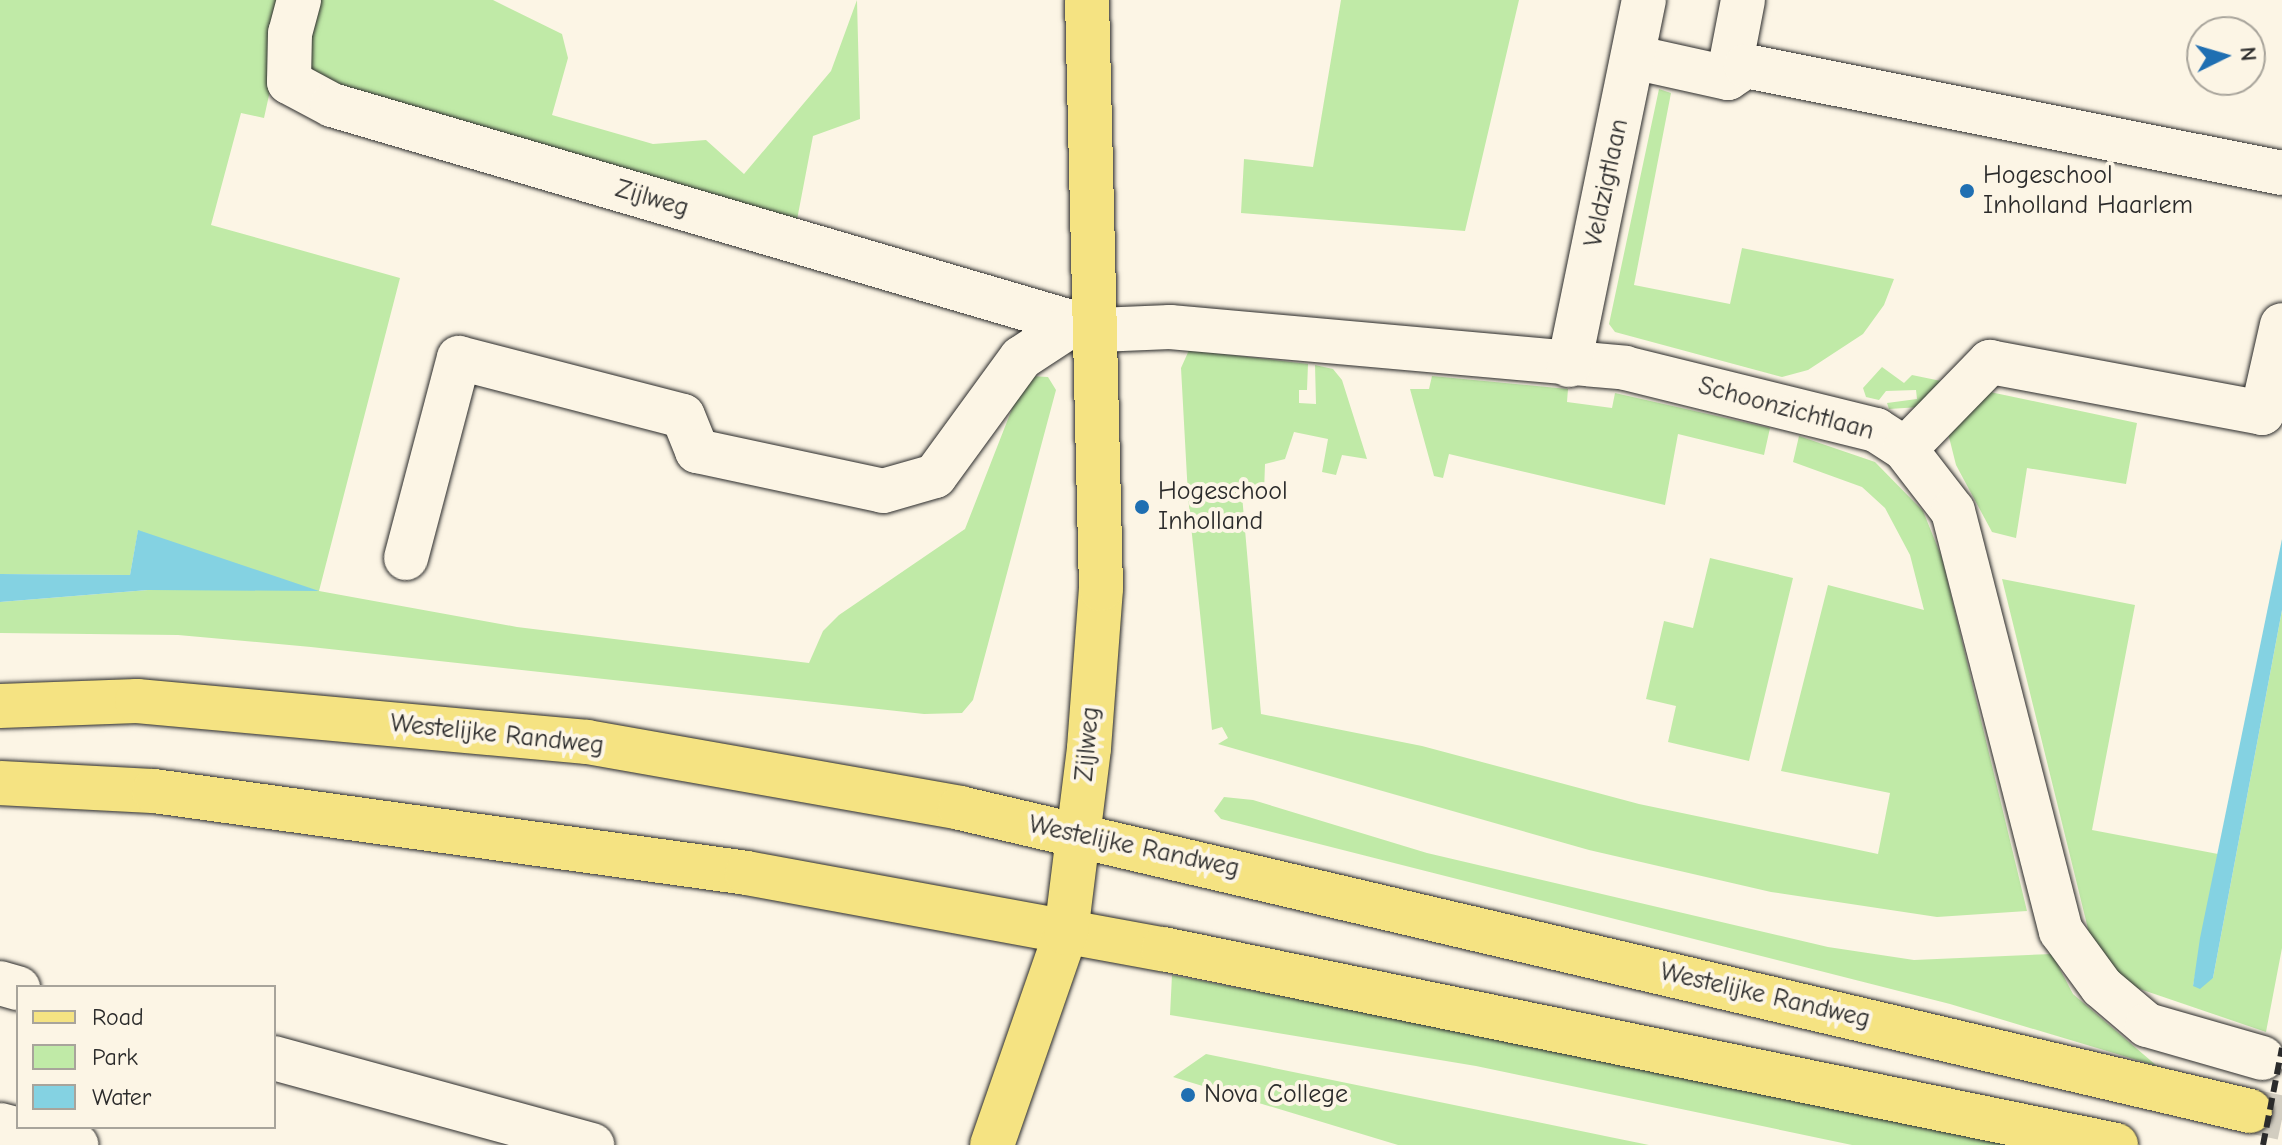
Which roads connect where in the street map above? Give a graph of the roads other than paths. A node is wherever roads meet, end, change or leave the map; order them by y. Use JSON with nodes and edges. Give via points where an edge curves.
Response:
{"nodes":[{"id":1,"x":299,"y":0,"type":"edge"},
{"id":2,"x":1087,"y":0,"type":"edge"},
{"id":3,"x":1644,"y":0,"type":"edge"},
{"id":4,"x":1743,"y":0,"type":"edge"},
{"id":5,"x":1633,"y":57,"type":"junction"},
{"id":6,"x":1728,"y":78,"type":"junction"},
{"id":7,"x":2282,"y":173,"type":"edge"},
{"id":8,"x":2282,"y":325,"type":"edge"},
{"id":9,"x":1086,"y":326,"type":"junction"},
{"id":10,"x":1569,"y":365,"type":"junction"},
{"id":11,"x":1905,"y":449,"type":"junction"},
{"id":12,"x":406,"y":558,"type":"dead end"},
{"id":13,"x":0,"y":706,"type":"edge"},
{"id":14,"x":0,"y":783,"type":"edge"},
{"id":15,"x":1079,"y":836,"type":"junction"},
{"id":16,"x":1066,"y":933,"type":"junction"},
{"id":17,"x":2262,"y":1058,"type":"dead end"},
{"id":18,"x":276,"y":1059,"type":"edge"},
{"id":19,"x":2250,"y":1111,"type":"tunnel mouth"},
{"id":20,"x":0,"y":1125,"type":"edge"},
{"id":21,"x":76,"y":1145,"type":"edge"},
{"id":22,"x":592,"y":1145,"type":"edge"},
{"id":23,"x":992,"y":1145,"type":"edge"},
{"id":24,"x":2116,"y":1145,"type":"edge"}],
"edges":[{"from":1,"to":9,"type":"street","name":"Zijlweg","via":[[290,33],[289,82],[332,105]]},
{"from":2,"to":9,"type":"main road","name":"Zijlweg"},
{"from":3,"to":5,"type":"street","name":"Veldzigtlaan"},
{"from":4,"to":6,"type":"street"},
{"from":5,"to":6,"type":"street"},
{"from":5,"to":10,"type":"street","name":"Veldzigtlaan"},
{"from":6,"to":7,"type":"street","via":[[1746,66]]},
{"from":8,"to":11,"type":"street","via":[[2262,413],[1990,362]]},
{"from":9,"to":10,"type":"street","name":"Schoonzichtlaan","via":[[1170,327]]},
{"from":9,"to":12,"type":"street","via":[[1021,358],[935,476],[883,491],[697,451],[683,416],[459,358]]},
{"from":9,"to":15,"type":"main road","name":"Zijlweg","via":[[1101,589]]},
{"from":10,"to":11,"type":"street","name":"Schoonzichtlaan","via":[[1625,368],[1791,407],[1876,430]]},
{"from":11,"to":17,"type":"street","name":"Schoonzichtlaan","via":[[1937,486],[1963,541],[2061,931],[2102,987],[2147,1025]]},
{"from":13,"to":15,"type":"main road","name":"Westelijke Randweg","via":[[137,701],[587,742],[960,808]]},
{"from":14,"to":16,"type":"main road","via":[[154,791],[747,873]]},
{"from":15,"to":16,"type":"main road","name":"Zijlweg"},
{"from":15,"to":19,"type":"main road","name":"Westelijke Randweg"},
{"from":16,"to":23,"type":"main road","name":"Zijlweg"},
{"from":16,"to":24,"type":"main road"},
{"from":18,"to":22,"type":"street"},
{"from":20,"to":21,"type":"street"}]}
